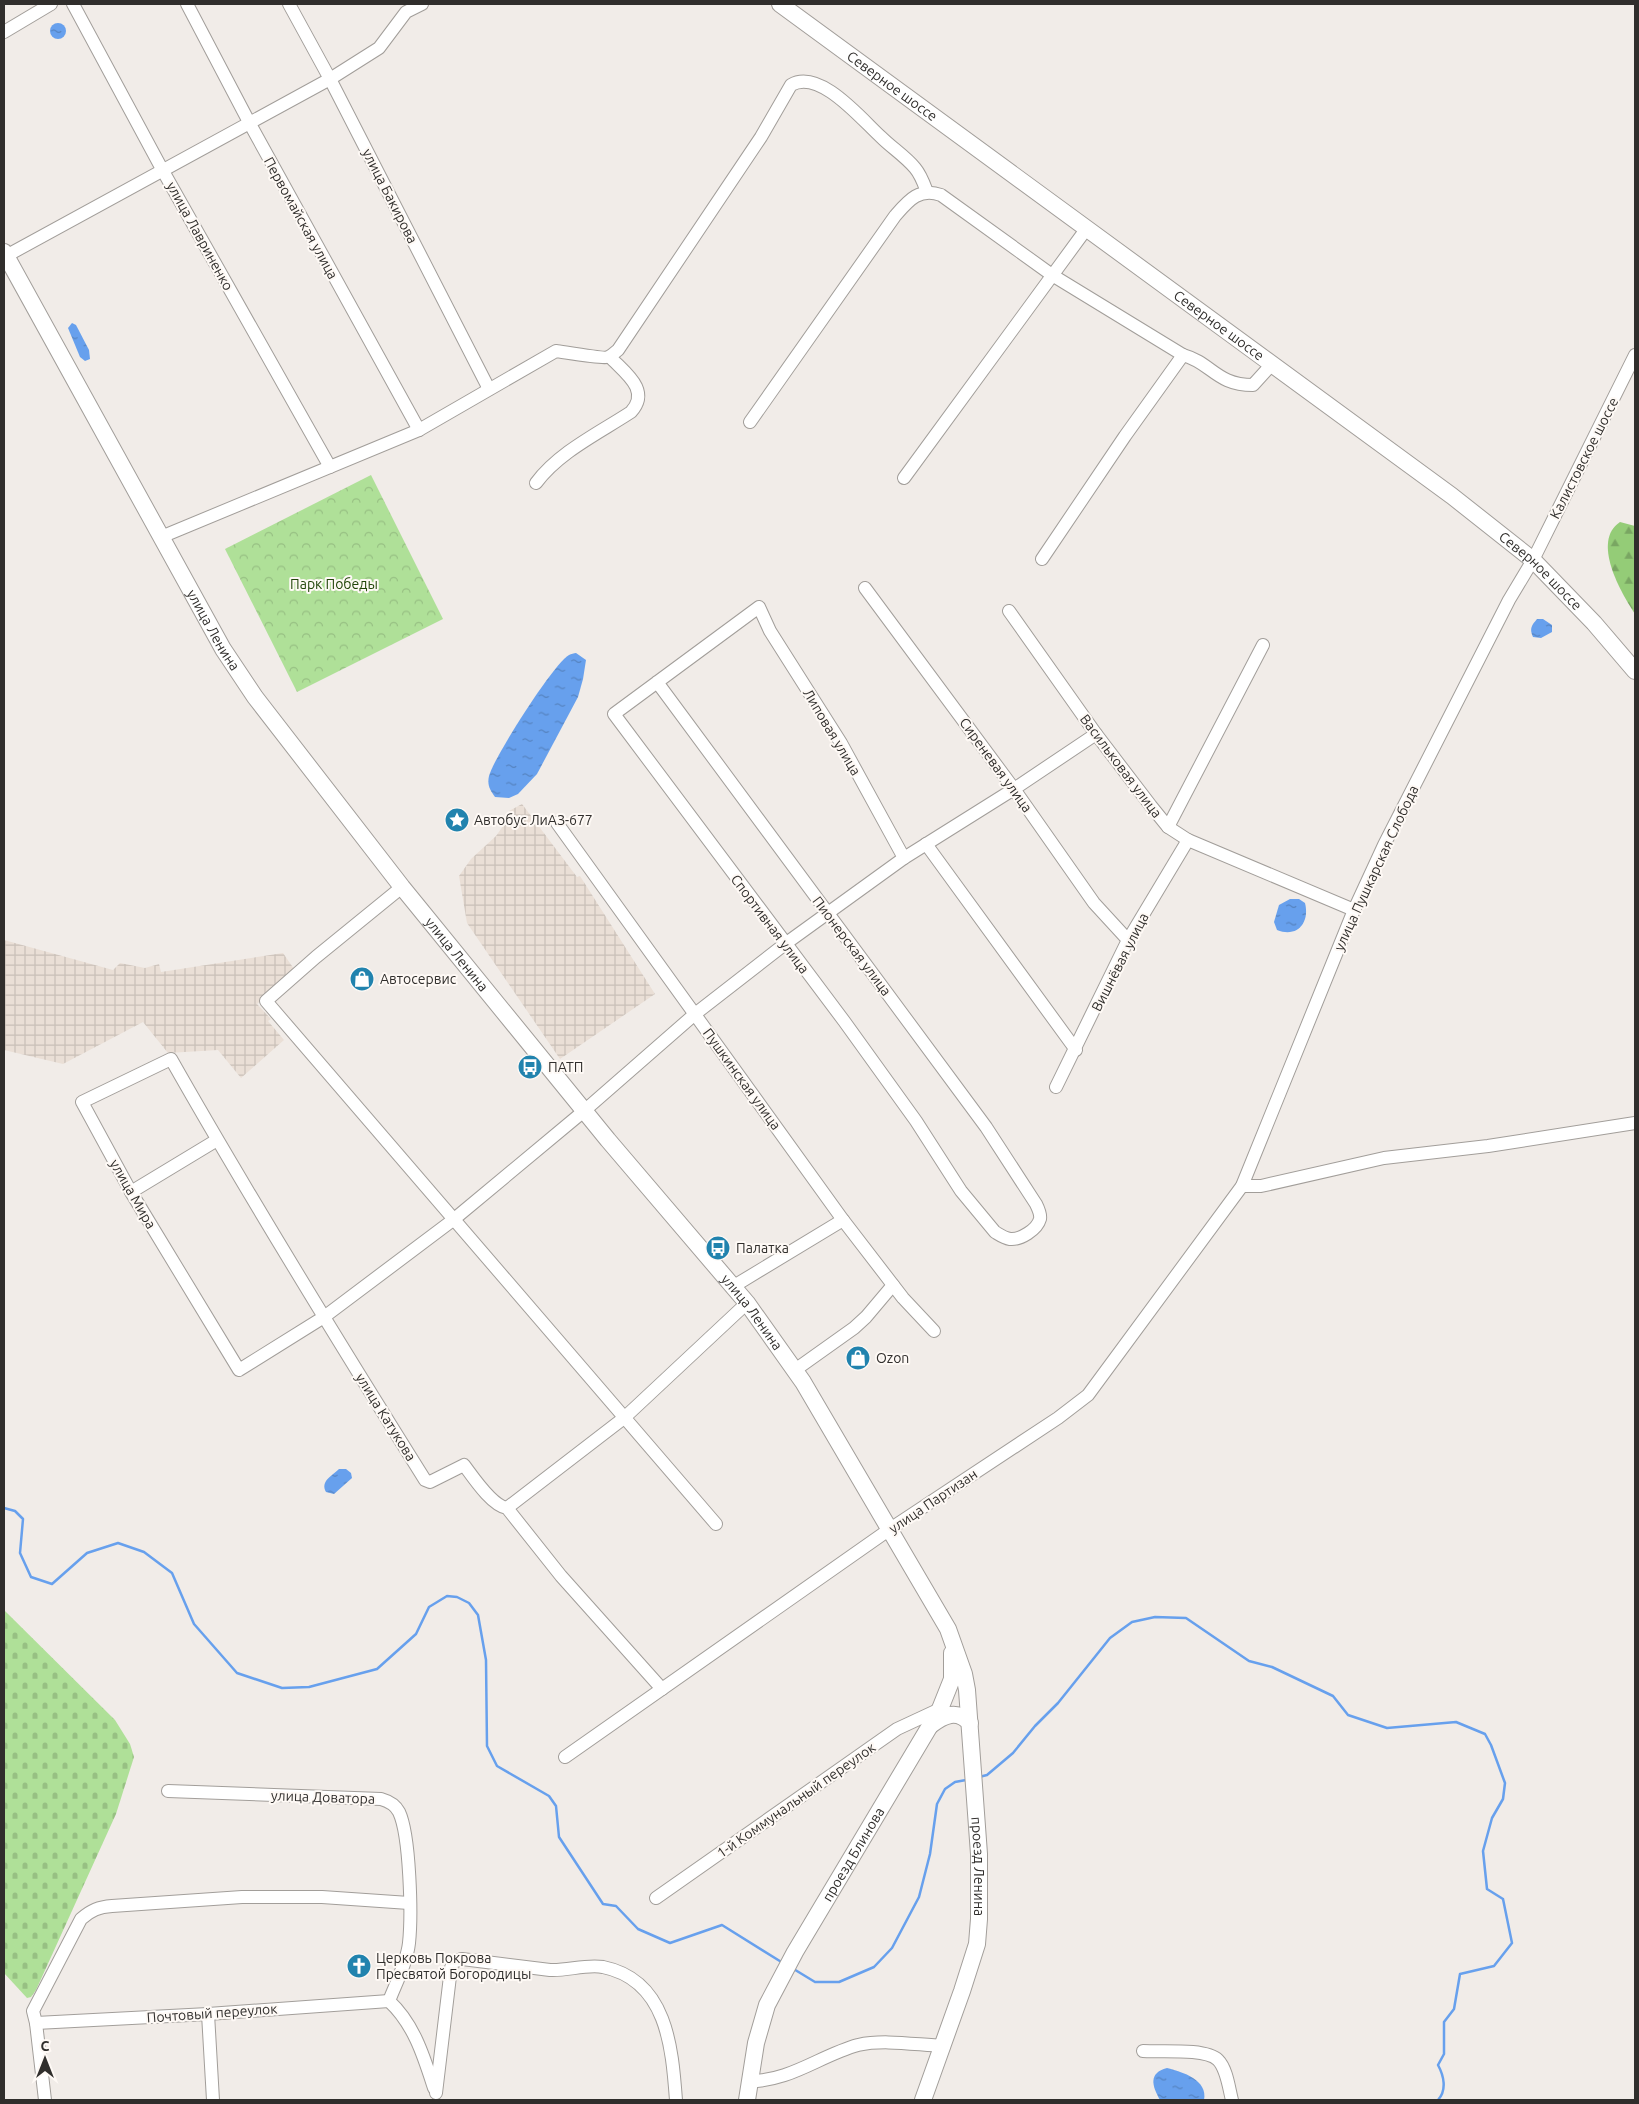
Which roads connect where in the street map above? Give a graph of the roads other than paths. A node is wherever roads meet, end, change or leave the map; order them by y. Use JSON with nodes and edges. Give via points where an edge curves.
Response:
{"nodes":[{"id":1,"x":74,"y":4,"type":"edge"},
{"id":2,"x":187,"y":4,"type":"edge"},
{"id":3,"x":289,"y":4,"type":"edge"},
{"id":4,"x":422,"y":4,"type":"edge"},
{"id":5,"x":780,"y":4,"type":"edge"},
{"id":6,"x":46,"y":5,"type":"edge"},
{"id":7,"x":404,"y":8,"type":"edge"},
{"id":8,"x":4,"y":32,"type":"edge"},
{"id":9,"x":330,"y":78,"type":"junction"},
{"id":10,"x":250,"y":124,"type":"junction"},
{"id":11,"x":163,"y":171,"type":"junction"},
{"id":12,"x":927,"y":192,"type":"junction"},
{"id":13,"x":1087,"y":228,"type":"junction"},
{"id":14,"x":5,"y":254,"type":"edge"},
{"id":15,"x":1052,"y":275,"type":"junction"},
{"id":16,"x":1183,"y":355,"type":"junction"},
{"id":17,"x":1635,"y":355,"type":"edge"},
{"id":18,"x":610,"y":357,"type":"junction"},
{"id":19,"x":1272,"y":364,"type":"junction"},
{"id":20,"x":490,"y":389,"type":"junction"},
{"id":21,"x":750,"y":422,"type":"dead end"},
{"id":22,"x":419,"y":430,"type":"junction"},
{"id":23,"x":330,"y":467,"type":"junction"},
{"id":24,"x":904,"y":478,"type":"dead end"},
{"id":25,"x":536,"y":484,"type":"dead end"},
{"id":26,"x":161,"y":537,"type":"junction"},
{"id":27,"x":1042,"y":559,"type":"dead end"},
{"id":28,"x":1533,"y":560,"type":"junction"},
{"id":29,"x":865,"y":588,"type":"dead end"},
{"id":30,"x":759,"y":607,"type":"joint"},
{"id":31,"x":1009,"y":612,"type":"dead end"},
{"id":32,"x":1263,"y":645,"type":"dead end"},
{"id":33,"x":1635,"y":671,"type":"edge"},
{"id":34,"x":656,"y":682,"type":"junction"},
{"id":35,"x":1096,"y":734,"type":"junction"},
{"id":36,"x":1014,"y":790,"type":"junction"},
{"id":37,"x":556,"y":823,"type":"dead end"},
{"id":38,"x":1168,"y":827,"type":"junction"},
{"id":39,"x":1188,"y":840,"type":"junction"},
{"id":40,"x":926,"y":844,"type":"junction"},
{"id":41,"x":904,"y":858,"type":"junction"},
{"id":42,"x":402,"y":887,"type":"junction"},
{"id":43,"x":1354,"y":910,"type":"junction"},
{"id":44,"x":827,"y":913,"type":"junction"},
{"id":45,"x":1128,"y":940,"type":"junction"},
{"id":46,"x":785,"y":944,"type":"junction"},
{"id":47,"x":695,"y":1014,"type":"junction"},
{"id":48,"x":1076,"y":1050,"type":"junction"},
{"id":49,"x":171,"y":1058,"type":"joint"},
{"id":50,"x":1056,"y":1087,"type":"dead end"},
{"id":51,"x":584,"y":1111,"type":"junction"},
{"id":52,"x":1635,"y":1123,"type":"edge"},
{"id":53,"x":217,"y":1140,"type":"junction"},
{"id":54,"x":1242,"y":1186,"type":"junction"},
{"id":55,"x":131,"y":1192,"type":"junction"},
{"id":56,"x":1040,"y":1214,"type":"joint"},
{"id":57,"x":453,"y":1220,"type":"junction"},
{"id":58,"x":843,"y":1220,"type":"junction"},
{"id":59,"x":893,"y":1284,"type":"junction"},
{"id":60,"x":734,"y":1286,"type":"junction"},
{"id":61,"x":747,"y":1303,"type":"junction"},
{"id":62,"x":324,"y":1317,"type":"junction"},
{"id":63,"x":934,"y":1331,"type":"dead end"},
{"id":64,"x":795,"y":1370,"type":"junction"},
{"id":65,"x":624,"y":1418,"type":"junction"},
{"id":66,"x":507,"y":1508,"type":"junction"},
{"id":67,"x":716,"y":1524,"type":"dead end"},
{"id":68,"x":890,"y":1529,"type":"junction"},
{"id":69,"x":948,"y":1629,"type":"junction"},
{"id":70,"x":662,"y":1689,"type":"junction"},
{"id":71,"x":940,"y":1709,"type":"junction"},
{"id":72,"x":970,"y":1723,"type":"junction"},
{"id":73,"x":928,"y":1727,"type":"junction"},
{"id":74,"x":565,"y":1757,"type":"dead end"},
{"id":75,"x":168,"y":1791,"type":"dead end"},
{"id":76,"x":656,"y":1898,"type":"dead end"},
{"id":77,"x":409,"y":1903,"type":"junction"},
{"id":78,"x":389,"y":2001,"type":"junction"},
{"id":79,"x":208,"y":2014,"type":"junction"},
{"id":80,"x":36,"y":2023,"type":"junction"},
{"id":81,"x":944,"y":2046,"type":"junction"},
{"id":82,"x":1142,"y":2051,"type":"dead end"},
{"id":83,"x":749,"y":2081,"type":"junction"},
{"id":84,"x":436,"y":2096,"type":"edge"},
{"id":85,"x":45,"y":2100,"type":"edge"},
{"id":86,"x":213,"y":2100,"type":"edge"},
{"id":87,"x":676,"y":2100,"type":"edge"},
{"id":88,"x":747,"y":2100,"type":"edge"},
{"id":89,"x":923,"y":2100,"type":"edge"},
{"id":90,"x":1232,"y":2100,"type":"edge"}],
"edges":[{"from":1,"to":11,"type":"street","name":"улица Лавриненко"},
{"from":2,"to":10,"type":"street","name":"Первомайская улица"},
{"from":3,"to":9,"type":"street","name":"улица Бакирова"},
{"from":4,"to":7,"type":"street"},
{"from":5,"to":13,"type":"main road","name":"Северное шоссе"},
{"from":6,"to":8,"type":"street"},
{"from":7,"to":9,"type":"street","via":[[378,48]]},
{"from":9,"to":10,"type":"street"},
{"from":9,"to":20,"type":"street","name":"улица Бакирова"},
{"from":10,"to":11,"type":"street"},
{"from":10,"to":22,"type":"street","name":"Первомайская улица"},
{"from":11,"to":14,"type":"street"},
{"from":11,"to":23,"type":"street","name":"улица Лавриненко"},
{"from":12,"to":15,"type":"street","via":[[941,196]]},
{"from":12,"to":18,"type":"street","via":[[916,170],[853,108],[813,82],[798,80],[791,85],[761,137],[618,350]]},
{"from":12,"to":21,"type":"street","via":[[909,200],[895,216]]},
{"from":13,"to":15,"type":"street"},
{"from":13,"to":19,"type":"main road","name":"Северное шоссе"},
{"from":14,"to":26,"type":"main road","name":"улица Ленина"},
{"from":15,"to":16,"type":"street"},
{"from":15,"to":24,"type":"street"},
{"from":16,"to":19,"type":"street","via":[[1194,358],[1228,382],[1247,385],[1253,385]]},
{"from":16,"to":27,"type":"street"},
{"from":17,"to":28,"type":"street","name":"Калистовское шоссе"},
{"from":18,"to":20,"type":"street","via":[[556,351]]},
{"from":18,"to":25,"type":"street","via":[[637,386],[638,404],[624,417],[572,450]]},
{"from":19,"to":28,"type":"main road","name":"Северное шоссе","via":[[1452,496]]},
{"from":20,"to":22,"type":"street"},
{"from":22,"to":23,"type":"street"},
{"from":23,"to":26,"type":"street"},
{"from":26,"to":42,"type":"main road","name":"улица Ленина","via":[[223,649],[254,697]]},
{"from":28,"to":33,"type":"main road","name":"Северное шоссе"},
{"from":28,"to":43,"type":"street","name":"улица Пушкарская Слобода","via":[[1509,600],[1412,789]]},
{"from":29,"to":36,"type":"street","name":"Сиреневая улица"},
{"from":30,"to":34,"type":"street","name":"Спортивная улица"},
{"from":30,"to":41,"type":"street","name":"Липовая улица","via":[[770,632],[841,743]]},
{"from":31,"to":35,"type":"street","name":"Васильковая улица"},
{"from":32,"to":38,"type":"street"},
{"from":34,"to":44,"type":"street","name":"Пионерская улица"},
{"from":34,"to":46,"type":"street","name":"Спортивная улица","via":[[614,714]]},
{"from":35,"to":36,"type":"street"},
{"from":35,"to":38,"type":"street","name":"Васильковая улица"},
{"from":36,"to":40,"type":"street"},
{"from":36,"to":45,"type":"street","name":"Сиреневая улица","via":[[1094,903]]},
{"from":37,"to":47,"type":"street","name":"Пушкинская улица"},
{"from":38,"to":39,"type":"street","name":"Васильковая улица"},
{"from":39,"to":43,"type":"street","name":"Васильковая улица"},
{"from":39,"to":45,"type":"street","name":"Вишнёвая улица"},
{"from":40,"to":41,"type":"street"},
{"from":40,"to":48,"type":"street"},
{"from":41,"to":44,"type":"street"},
{"from":42,"to":51,"type":"main road","name":"улица Ленина"},
{"from":42,"to":57,"type":"street","via":[[266,1001]]},
{"from":43,"to":54,"type":"street","name":"улица Пушкарская Слобода"},
{"from":44,"to":46,"type":"street"},
{"from":44,"to":56,"type":"street","name":"Пионерская улица","via":[[986,1127]]},
{"from":45,"to":48,"type":"street","name":"Вишнёвая улица"},
{"from":46,"to":47,"type":"street"},
{"from":46,"to":56,"type":"street","name":"Спортивная улица","via":[[916,1121],[961,1191],[995,1232],[1011,1239],[1022,1236],[1040,1221]]},
{"from":47,"to":51,"type":"street"},
{"from":47,"to":58,"type":"street","name":"Пушкинская улица"},
{"from":48,"to":50,"type":"street","name":"Вишнёвая улица"},
{"from":49,"to":53,"type":"street","name":"улица Катукова"},
{"from":49,"to":55,"type":"street","name":"улица Мира","via":[[82,1102]]},
{"from":51,"to":57,"type":"street"},
{"from":51,"to":60,"type":"main road","name":"улица Ленина"},
{"from":52,"to":54,"type":"street","via":[[1384,1158],[1261,1186]]},
{"from":53,"to":55,"type":"street"},
{"from":53,"to":62,"type":"street","name":"улица Катукова"},
{"from":54,"to":68,"type":"street","name":"улица Партизан","via":[[1088,1395]]},
{"from":55,"to":62,"type":"street","name":"улица Мира","via":[[239,1370]]},
{"from":57,"to":62,"type":"street"},
{"from":57,"to":65,"type":"street"},
{"from":58,"to":59,"type":"street","name":"Пушкинская улица"},
{"from":58,"to":60,"type":"street"},
{"from":59,"to":63,"type":"street","name":"Пушкинская улица"},
{"from":59,"to":64,"type":"street","via":[[854,1328]]},
{"from":60,"to":61,"type":"main road","name":"улица Ленина"},
{"from":61,"to":64,"type":"main road","name":"улица Ленина"},
{"from":61,"to":65,"type":"street"},
{"from":62,"to":66,"type":"street","name":"улица Катукова","via":[[425,1480],[430,1482],[464,1465],[493,1500]]},
{"from":64,"to":68,"type":"main road","name":"улица Ленина"},
{"from":65,"to":66,"type":"street"},
{"from":65,"to":67,"type":"street"},
{"from":66,"to":70,"type":"street","name":"улица Катукова","via":[[560,1576]]},
{"from":68,"to":69,"type":"main road","name":"улица Ленина"},
{"from":68,"to":70,"type":"street","name":"улица Партизан"},
{"from":69,"to":71,"type":"main road","name":"проезд Блинова","via":[[953,1673]]},
{"from":69,"to":72,"type":"main road","name":"проезд Ленина","via":[[964,1674]]},
{"from":70,"to":74,"type":"street","name":"улица Партизан"},
{"from":71,"to":73,"type":"main road","name":"проезд Блинова"},
{"from":71,"to":76,"type":"street","name":"1-й Коммунальный переулок","via":[[897,1729]]},
{"from":72,"to":73,"type":"main road","via":[[960,1715],[946,1715]]},
{"from":72,"to":81,"type":"main road","name":"проезд Ленина","via":[[979,1854],[978,1927],[976,1944]]},
{"from":73,"to":83,"type":"main road","name":"проезд Блинова","via":[[767,2005]]},
{"from":75,"to":77,"type":"street","name":"улица Доватора","via":[[388,1801],[402,1821],[408,1859]]},
{"from":77,"to":78,"type":"street","name":"улица Доватора","via":[[409,1942]]},
{"from":77,"to":80,"type":"street","via":[[322,1897],[242,1897],[100,1907],[81,1919],[32,2011]]},
{"from":78,"to":79,"type":"street","name":"Почтовый переулок"},
{"from":78,"to":84,"type":"street","via":[[399,2010],[422,2051]]},
{"from":79,"to":80,"type":"street","name":"Почтовый переулок"},
{"from":79,"to":86,"type":"street"},
{"from":80,"to":85,"type":"street"},
{"from":81,"to":83,"type":"street","via":[[860,2045],[784,2076]]},
{"from":81,"to":89,"type":"main road","name":"проезд Ленина"},
{"from":82,"to":90,"type":"street","via":[[1212,2056],[1222,2066]]},
{"from":83,"to":88,"type":"main road","name":"проезд Блинова"},
{"from":84,"to":87,"type":"street","via":[[451,1968],[453,1962],[462,1959],[564,1971],[601,1967],[626,1976],[648,1991],[662,2014]]}]}
